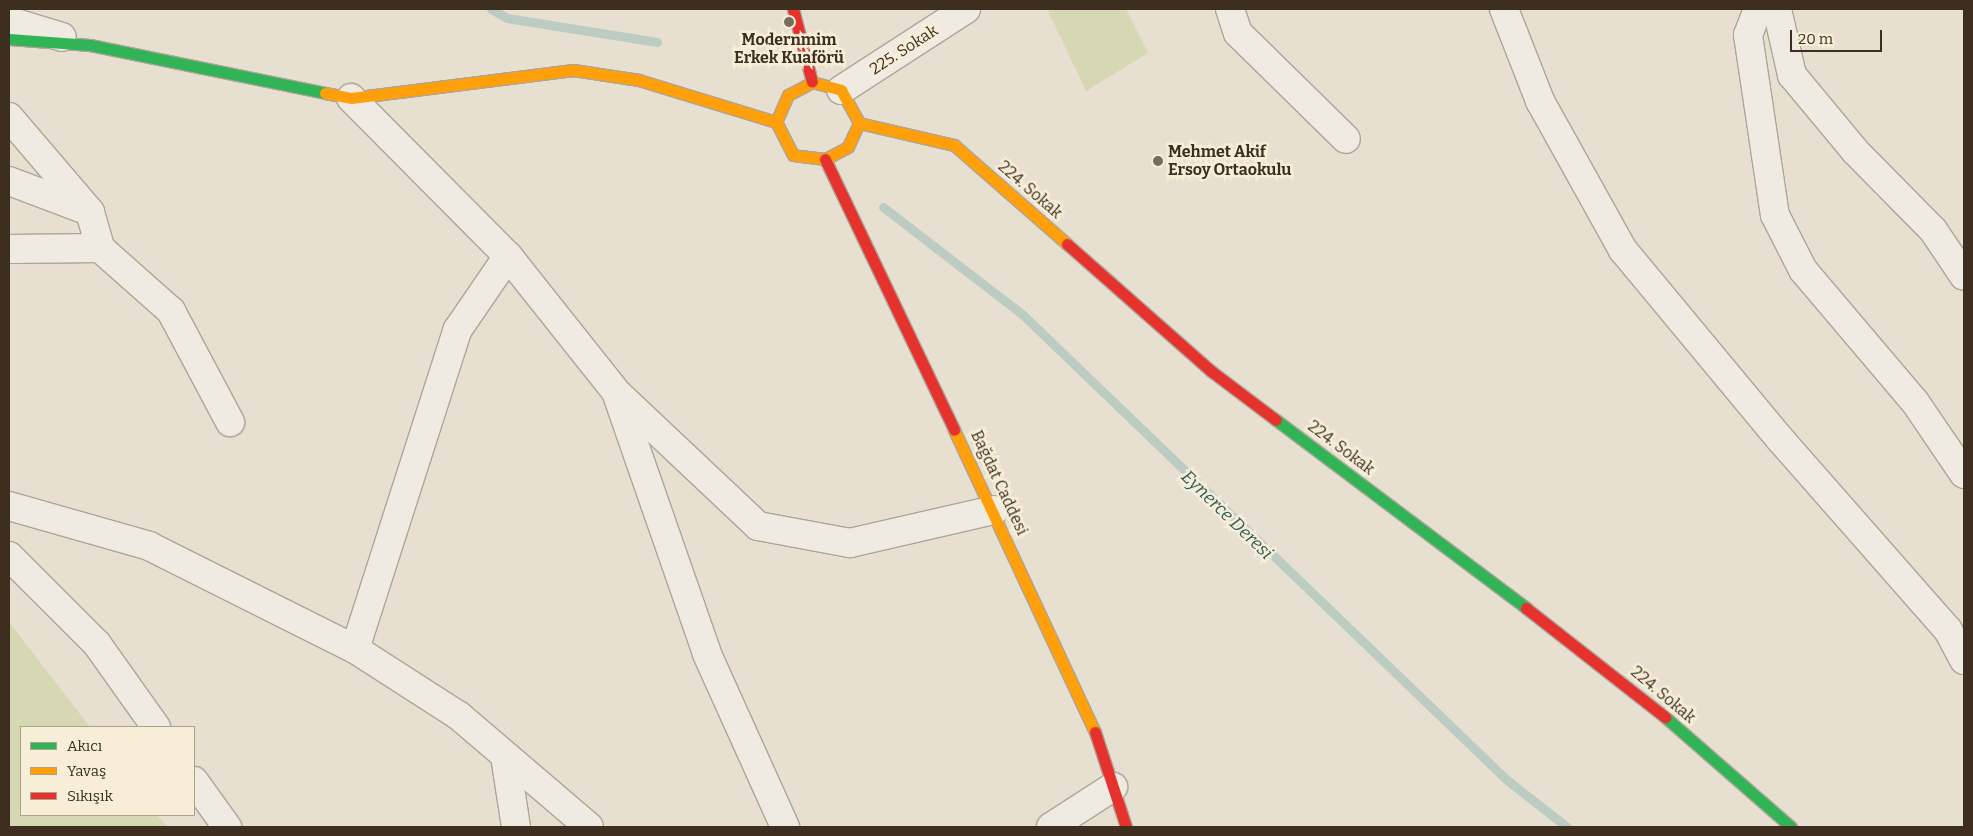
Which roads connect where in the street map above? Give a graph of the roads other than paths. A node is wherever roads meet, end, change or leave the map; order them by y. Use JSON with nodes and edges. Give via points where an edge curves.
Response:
{"nodes":[{"id":1,"x":793,"y":9,"type":"edge"},
{"id":2,"x":966,"y":9,"type":"edge"},
{"id":3,"x":1230,"y":9,"type":"edge"},
{"id":4,"x":1504,"y":9,"type":"edge"},
{"id":5,"x":1758,"y":9,"type":"edge"},
{"id":6,"x":1777,"y":9,"type":"edge"},
{"id":7,"x":9,"y":21,"type":"edge"},
{"id":8,"x":9,"y":39,"type":"edge"},
{"id":9,"x":90,"y":45,"type":"junction"},
{"id":10,"x":812,"y":82,"type":"junction"},
{"id":11,"x":841,"y":90,"type":"junction"},
{"id":12,"x":351,"y":98,"type":"junction"},
{"id":13,"x":9,"y":117,"type":"edge"},
{"id":14,"x":776,"y":122,"type":"junction"},
{"id":15,"x":859,"y":124,"type":"junction"},
{"id":16,"x":1346,"y":138,"type":"dead end"},
{"id":17,"x":825,"y":159,"type":"junction"},
{"id":18,"x":9,"y":181,"type":"edge"},
{"id":19,"x":90,"y":212,"type":"junction"},
{"id":20,"x":100,"y":248,"type":"junction"},
{"id":21,"x":9,"y":249,"type":"edge"},
{"id":22,"x":508,"y":256,"type":"junction"},
{"id":23,"x":1964,"y":276,"type":"edge"},
{"id":24,"x":616,"y":392,"type":"junction"},
{"id":25,"x":230,"y":422,"type":"dead end"},
{"id":26,"x":1964,"y":474,"type":"edge"},
{"id":27,"x":9,"y":506,"type":"edge"},
{"id":28,"x":994,"y":510,"type":"junction"},
{"id":29,"x":9,"y":556,"type":"edge"},
{"id":30,"x":355,"y":648,"type":"junction"},
{"id":31,"x":1964,"y":660,"type":"edge"},
{"id":32,"x":155,"y":726,"type":"edge"},
{"id":33,"x":505,"y":756,"type":"junction"},
{"id":34,"x":195,"y":782,"type":"edge"},
{"id":35,"x":1113,"y":787,"type":"junction"},
{"id":36,"x":226,"y":827,"type":"edge"},
{"id":37,"x":516,"y":827,"type":"edge"},
{"id":38,"x":589,"y":827,"type":"edge"},
{"id":39,"x":785,"y":827,"type":"edge"},
{"id":40,"x":1052,"y":827,"type":"edge"},
{"id":41,"x":1126,"y":827,"type":"edge"},
{"id":42,"x":1791,"y":827,"type":"edge"}],
"edges":[{"from":1,"to":10,"type":"street"},
{"from":2,"to":11,"type":"street","name":"225. Sokak"},
{"from":3,"to":16,"type":"street","via":[[1238,33]]},
{"from":4,"to":31,"type":"street","via":[[1540,101],[1623,250],[1780,439],[1948,630]]},
{"from":5,"to":26,"type":"street","via":[[1748,35],[1776,215],[1803,270],[1915,402]]},
{"from":6,"to":23,"type":"street","via":[[1792,75],[1855,151],[1933,230]]},
{"from":7,"to":9,"type":"street"},
{"from":8,"to":9,"type":"street"},
{"from":9,"to":12,"type":"street"},
{"from":10,"to":11,"type":"street"},
{"from":10,"to":14,"type":"street","via":[[788,96]]},
{"from":11,"to":15,"type":"street"},
{"from":12,"to":14,"type":"street","via":[[573,70],[639,80]]},
{"from":12,"to":22,"type":"street"},
{"from":13,"to":19,"type":"street"},
{"from":14,"to":17,"type":"street","via":[[793,155]]},
{"from":15,"to":17,"type":"street","via":[[848,147]]},
{"from":15,"to":42,"type":"street","name":"224. Sokak","via":[[954,145],[1211,370],[1635,691]]},
{"from":17,"to":28,"type":"street","name":"Bağdat Caddesi"},
{"from":18,"to":19,"type":"street"},
{"from":19,"to":20,"type":"street"},
{"from":20,"to":21,"type":"street"},
{"from":20,"to":25,"type":"street","via":[[171,311]]},
{"from":22,"to":24,"type":"street"},
{"from":22,"to":30,"type":"street","via":[[458,329]]},
{"from":24,"to":28,"type":"street","via":[[758,526],[850,543]]},
{"from":24,"to":39,"type":"street","via":[[707,654]]},
{"from":27,"to":30,"type":"street","via":[[149,546]]},
{"from":28,"to":35,"type":"street","name":"Bağdat Caddesi","via":[[1089,713]]},
{"from":29,"to":32,"type":"street","via":[[98,644]]},
{"from":30,"to":33,"type":"street","via":[[458,715]]},
{"from":33,"to":37,"type":"street"},
{"from":33,"to":38,"type":"street"},
{"from":34,"to":36,"type":"street"},
{"from":35,"to":40,"type":"street"},
{"from":35,"to":41,"type":"street","name":"Bağdat Caddesi"}]}
